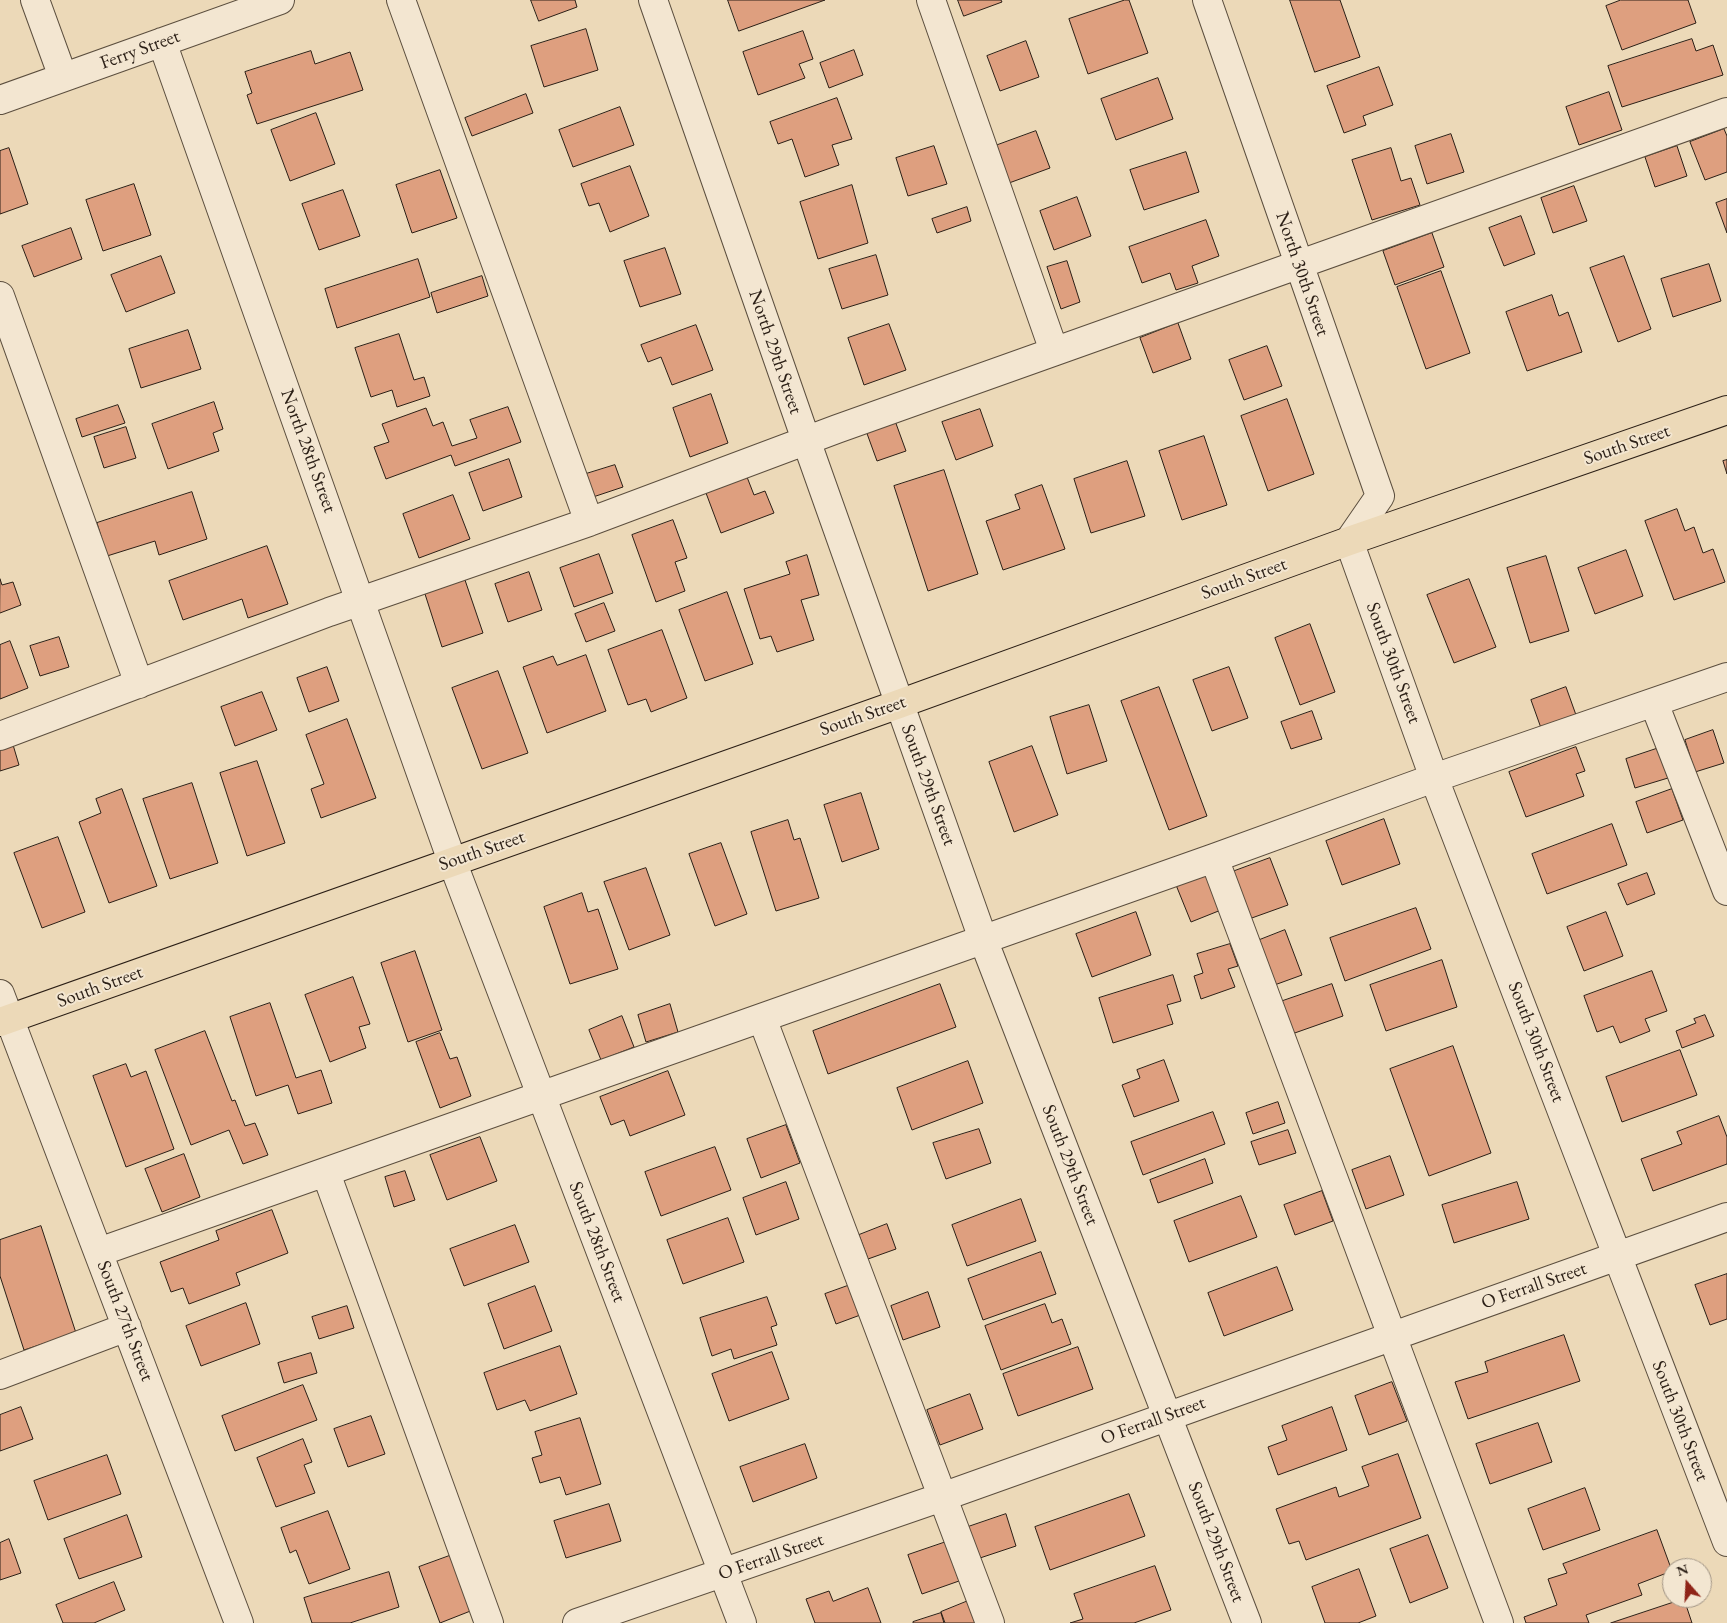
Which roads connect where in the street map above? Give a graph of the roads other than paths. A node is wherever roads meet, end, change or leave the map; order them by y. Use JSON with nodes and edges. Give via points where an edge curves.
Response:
{"nodes":[{"id":1,"x":35,"y":0,"type":"edge"},
{"id":2,"x":280,"y":0,"type":"edge"},
{"id":3,"x":401,"y":0,"type":"edge"},
{"id":4,"x":653,"y":0,"type":"edge"},
{"id":5,"x":931,"y":0,"type":"edge"},
{"id":6,"x":1207,"y":0,"type":"edge"},
{"id":7,"x":162,"y":42,"type":"junction"},
{"id":8,"x":63,"y":77,"type":"junction"},
{"id":9,"x":0,"y":100,"type":"edge"},
{"id":10,"x":1727,"y":112,"type":"edge"},
{"id":11,"x":1299,"y":264,"type":"junction"},
{"id":12,"x":0,"y":296,"type":"edge"},
{"id":13,"x":1054,"y":351,"type":"junction"},
{"id":14,"x":1727,"y":410,"type":"edge"},
{"id":15,"x":806,"y":440,"type":"junction"},
{"id":16,"x":589,"y":522,"type":"junction"},
{"id":17,"x":1349,"y":541,"type":"junction"},
{"id":18,"x":361,"y":601,"type":"junction"},
{"id":19,"x":1727,"y":677,"type":"edge"},
{"id":20,"x":139,"y":684,"type":"junction"},
{"id":21,"x":1654,"y":703,"type":"junction"},
{"id":22,"x":899,"y":704,"type":"junction"},
{"id":23,"x":0,"y":736,"type":"edge"},
{"id":24,"x":1434,"y":778,"type":"junction"},
{"id":25,"x":1214,"y":858,"type":"junction"},
{"id":26,"x":452,"y":861,"type":"junction"},
{"id":27,"x":1727,"y":891,"type":"edge"},
{"id":28,"x":983,"y":939,"type":"junction"},
{"id":29,"x":0,"y":994,"type":"edge"},
{"id":30,"x":762,"y":1018,"type":"junction"},
{"id":31,"x":5,"y":1021,"type":"edge"},
{"id":32,"x":542,"y":1097,"type":"junction"},
{"id":33,"x":326,"y":1173,"type":"junction"},
{"id":34,"x":1727,"y":1217,"type":"edge"},
{"id":35,"x":99,"y":1252,"type":"junction"},
{"id":36,"x":1618,"y":1257,"type":"junction"},
{"id":37,"x":127,"y":1327,"type":"junction"},
{"id":38,"x":1391,"y":1335,"type":"junction"},
{"id":39,"x":0,"y":1375,"type":"edge"},
{"id":40,"x":1167,"y":1417,"type":"junction"},
{"id":41,"x":942,"y":1496,"type":"junction"},
{"id":42,"x":1727,"y":1542,"type":"edge"},
{"id":43,"x":724,"y":1573,"type":"junction"},
{"id":44,"x":240,"y":1623,"type":"edge"},
{"id":45,"x":489,"y":1623,"type":"edge"},
{"id":46,"x":577,"y":1623,"type":"edge"},
{"id":47,"x":742,"y":1623,"type":"edge"},
{"id":48,"x":990,"y":1623,"type":"edge"},
{"id":49,"x":1247,"y":1623,"type":"edge"},
{"id":50,"x":1499,"y":1623,"type":"edge"}],
"edges":[{"from":1,"to":8,"type":"street"},
{"from":2,"to":7,"type":"street","name":"Ferry Street"},
{"from":3,"to":16,"type":"street"},
{"from":4,"to":15,"type":"street","name":"North 29th Street"},
{"from":5,"to":13,"type":"street"},
{"from":6,"to":11,"type":"street","name":"North 30th Street"},
{"from":7,"to":8,"type":"street","name":"Ferry Street"},
{"from":7,"to":18,"type":"street","name":"North 28th Street"},
{"from":8,"to":9,"type":"street","name":"Ferry Street"},
{"from":10,"to":11,"type":"street"},
{"from":11,"to":13,"type":"street"},
{"from":11,"to":17,"type":"street","name":"North 30th Street","via":[[1380,496]]},
{"from":12,"to":20,"type":"street"},
{"from":13,"to":15,"type":"street"},
{"from":14,"to":17,"type":"main road","name":"South Street"},
{"from":15,"to":16,"type":"street"},
{"from":15,"to":22,"type":"street","name":"North 29th Street"},
{"from":16,"to":18,"type":"street"},
{"from":17,"to":22,"type":"main road","name":"South Street"},
{"from":17,"to":24,"type":"street","name":"South 30th Street"},
{"from":18,"to":20,"type":"street"},
{"from":18,"to":26,"type":"street","name":"North 28th Street"},
{"from":19,"to":21,"type":"street"},
{"from":20,"to":23,"type":"street"},
{"from":21,"to":24,"type":"street"},
{"from":21,"to":27,"type":"street"},
{"from":22,"to":26,"type":"main road","name":"South Street"},
{"from":22,"to":28,"type":"street","name":"South 29th Street"},
{"from":24,"to":25,"type":"street"},
{"from":24,"to":36,"type":"street","name":"South 30th Street"},
{"from":25,"to":28,"type":"street"},
{"from":25,"to":38,"type":"street"},
{"from":26,"to":31,"type":"main road","name":"South Street"},
{"from":26,"to":32,"type":"street","name":"South 28th Street"},
{"from":28,"to":30,"type":"street"},
{"from":28,"to":40,"type":"street","name":"South 29th Street"},
{"from":29,"to":31,"type":"street","name":"South 27th Street"},
{"from":30,"to":32,"type":"street"},
{"from":30,"to":41,"type":"street"},
{"from":31,"to":35,"type":"street","name":"South 27th Street"},
{"from":32,"to":33,"type":"street"},
{"from":32,"to":43,"type":"street","name":"South 28th Street"},
{"from":33,"to":35,"type":"street"},
{"from":33,"to":45,"type":"street"},
{"from":34,"to":36,"type":"street","name":"O Ferrall Street"},
{"from":35,"to":37,"type":"street","name":"South 27th Street"},
{"from":36,"to":38,"type":"street","name":"O Ferrall Street"},
{"from":36,"to":42,"type":"street","name":"South 30th Street"},
{"from":37,"to":39,"type":"street"},
{"from":37,"to":44,"type":"street","name":"South 27th Street"},
{"from":38,"to":40,"type":"street","name":"O Ferrall Street"},
{"from":38,"to":50,"type":"street"},
{"from":40,"to":41,"type":"street","name":"O Ferrall Street"},
{"from":40,"to":49,"type":"street","name":"South 29th Street"},
{"from":41,"to":43,"type":"street","name":"O Ferrall Street"},
{"from":41,"to":48,"type":"street"},
{"from":43,"to":46,"type":"street","name":"O Ferrall Street"},
{"from":43,"to":47,"type":"street","name":"South 28th Street"}]}
